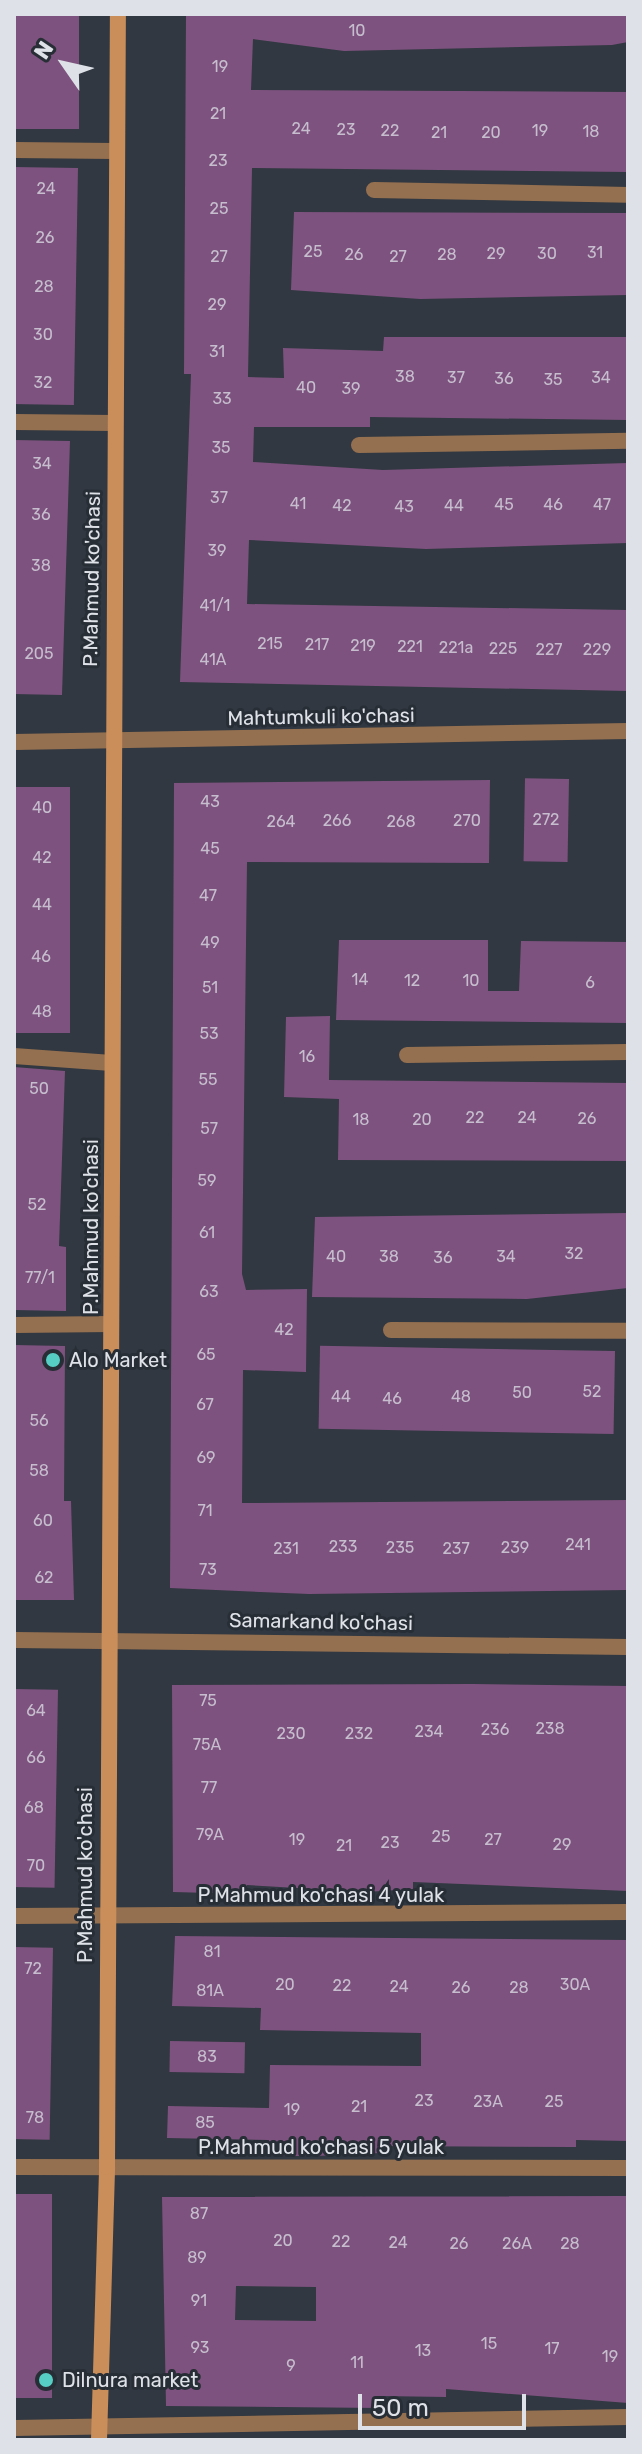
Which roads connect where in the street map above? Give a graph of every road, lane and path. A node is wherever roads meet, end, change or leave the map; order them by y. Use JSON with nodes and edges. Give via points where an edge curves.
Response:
{"nodes":[{"id":1,"x":118,"y":14,"type":"edge"},
{"id":2,"x":14,"y":150,"type":"edge"},
{"id":3,"x":114,"y":151,"type":"junction"},
{"id":4,"x":374,"y":190,"type":"dead end"},
{"id":5,"x":628,"y":195,"type":"edge"},
{"id":6,"x":14,"y":422,"type":"edge"},
{"id":7,"x":114,"y":423,"type":"junction"},
{"id":8,"x":628,"y":441,"type":"edge"},
{"id":9,"x":359,"y":445,"type":"dead end"},
{"id":10,"x":628,"y":731,"type":"edge"},
{"id":11,"x":14,"y":742,"type":"edge"},
{"id":12,"x":111,"y":742,"type":"junction"},
{"id":13,"x":628,"y":1052,"type":"edge"},
{"id":14,"x":407,"y":1055,"type":"dead end"},
{"id":15,"x":14,"y":1056,"type":"edge"},
{"id":16,"x":112,"y":1063,"type":"junction"},
{"id":17,"x":111,"y":1324,"type":"junction"},
{"id":18,"x":14,"y":1325,"type":"edge"},
{"id":19,"x":391,"y":1330,"type":"dead end"},
{"id":20,"x":628,"y":1331,"type":"edge"},
{"id":21,"x":108,"y":1639,"type":"junction"},
{"id":22,"x":14,"y":1640,"type":"edge"},
{"id":23,"x":628,"y":1647,"type":"edge"},
{"id":24,"x":628,"y":1912,"type":"edge"},
{"id":25,"x":14,"y":1916,"type":"edge"},
{"id":26,"x":103,"y":1916,"type":"junction"},
{"id":27,"x":14,"y":2167,"type":"edge"},
{"id":28,"x":107,"y":2167,"type":"junction"},
{"id":29,"x":628,"y":2168,"type":"edge"},
{"id":30,"x":628,"y":2417,"type":"edge"},
{"id":31,"x":14,"y":2428,"type":"edge"},
{"id":32,"x":99,"y":2433,"type":"edge"}],
"edges":[{"from":1,"to":3,"type":"street","name":"P.Mahmud ko'chasi"},
{"from":2,"to":3,"type":"street"},
{"from":3,"to":7,"type":"street","name":"P.Mahmud ko'chasi"},
{"from":4,"to":5,"type":"street"},
{"from":6,"to":7,"type":"street"},
{"from":7,"to":12,"type":"street","name":"P.Mahmud ko'chasi"},
{"from":8,"to":9,"type":"street"},
{"from":10,"to":12,"type":"street","name":"Mahtumkuli ko'chasi"},
{"from":11,"to":12,"type":"street","name":"Mahtumkuli ko'chasi"},
{"from":12,"to":16,"type":"street","name":"P.Mahmud ko'chasi"},
{"from":13,"to":14,"type":"street"},
{"from":15,"to":16,"type":"street"},
{"from":16,"to":17,"type":"street","name":"P.Mahmud ko'chasi"},
{"from":17,"to":18,"type":"street"},
{"from":17,"to":21,"type":"street","name":"P.Mahmud ko'chasi"},
{"from":19,"to":20,"type":"street"},
{"from":21,"to":22,"type":"street","name":"Samarkand ko'chasi"},
{"from":21,"to":23,"type":"street","name":"Samarkand ko'chasi"},
{"from":21,"to":26,"type":"street","name":"P.Mahmud ko'chasi"},
{"from":24,"to":26,"type":"street","name":"P.Mahmud ko'chasi 4 yulak"},
{"from":25,"to":26,"type":"street","name":"P.Mahmud ko'chasi 4 yulak"},
{"from":26,"to":28,"type":"street","name":"P.Mahmud ko'chasi"},
{"from":27,"to":28,"type":"street","name":"P.Mahmud ko'chasi 5 yulak"},
{"from":28,"to":29,"type":"street","name":"P.Mahmud ko'chasi 5 yulak"},
{"from":28,"to":32,"type":"street","name":"P.Mahmud ko'chasi"},
{"from":30,"to":32,"type":"street"},
{"from":31,"to":32,"type":"street"}]}
